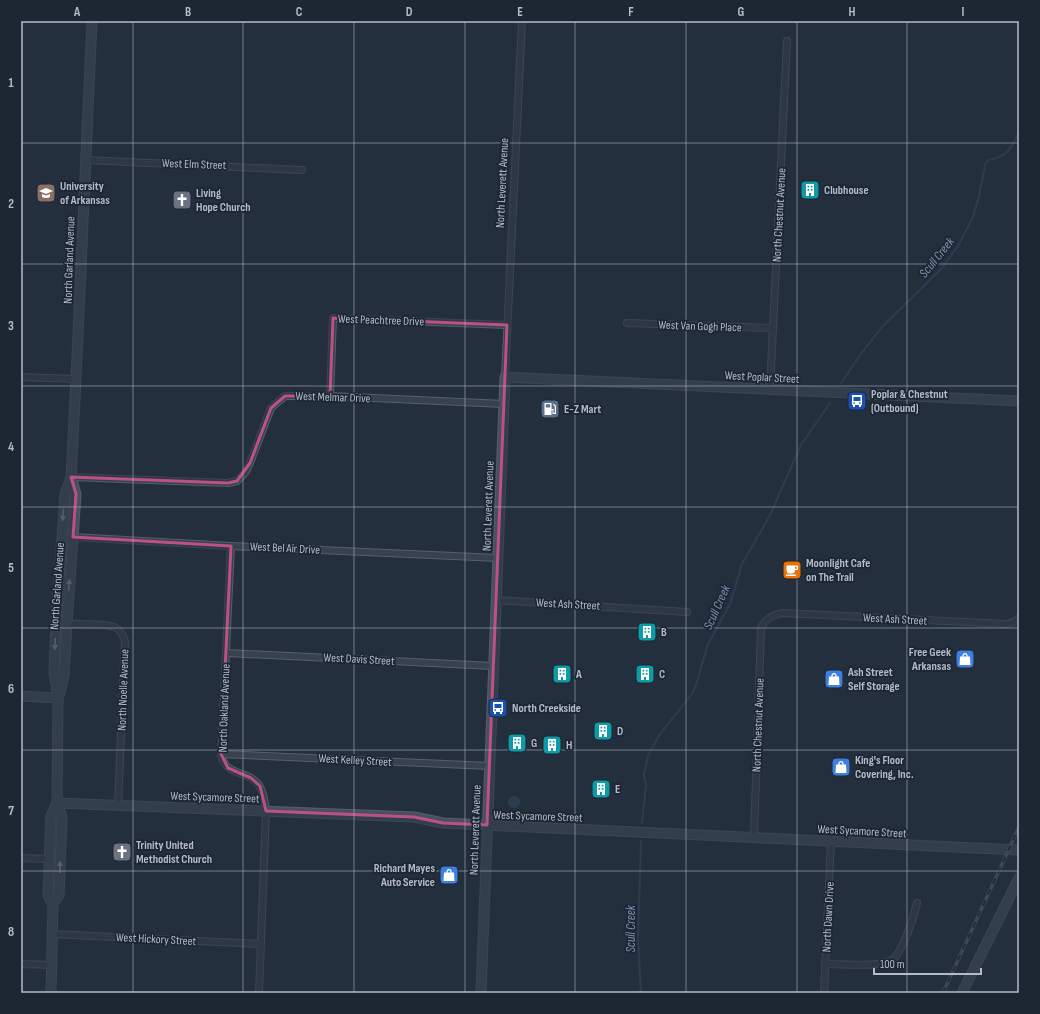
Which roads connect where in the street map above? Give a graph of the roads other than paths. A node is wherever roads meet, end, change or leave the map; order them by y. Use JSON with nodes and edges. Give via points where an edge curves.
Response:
{"nodes":[{"id":1,"x":92,"y":21,"type":"edge"},
{"id":2,"x":522,"y":21,"type":"edge"},
{"id":3,"x":787,"y":42,"type":"dead end"},
{"id":4,"x":85,"y":160,"type":"junction"},
{"id":5,"x":302,"y":170,"type":"dead end"},
{"id":6,"x":627,"y":323,"type":"dead end"},
{"id":7,"x":507,"y":325,"type":"junction"},
{"id":8,"x":773,"y":328,"type":"junction"},
{"id":9,"x":21,"y":377,"type":"edge"},
{"id":10,"x":505,"y":377,"type":"junction"},
{"id":11,"x":76,"y":379,"type":"junction"},
{"id":12,"x":770,"y":389,"type":"junction"},
{"id":13,"x":330,"y":396,"type":"junction"},
{"id":14,"x":1019,"y":401,"type":"edge"},
{"id":15,"x":504,"y":404,"type":"junction"},
{"id":16,"x":71,"y":477,"type":"junction"},
{"id":17,"x":73,"y":537,"type":"junction"},
{"id":18,"x":231,"y":546,"type":"junction"},
{"id":19,"x":498,"y":558,"type":"junction"},
{"id":20,"x":496,"y":600,"type":"junction"},
{"id":21,"x":687,"y":612,"type":"dead end"},
{"id":22,"x":770,"y":616,"type":"joint"},
{"id":23,"x":1019,"y":618,"type":"edge"},
{"id":24,"x":67,"y":624,"type":"junction"},
{"id":25,"x":226,"y":653,"type":"junction"},
{"id":26,"x":493,"y":666,"type":"junction"},
{"id":27,"x":21,"y":696,"type":"edge"},
{"id":28,"x":58,"y":698,"type":"junction"},
{"id":29,"x":221,"y":754,"type":"junction"},
{"id":30,"x":490,"y":766,"type":"junction"},
{"id":31,"x":57,"y":803,"type":"junction"},
{"id":32,"x":118,"y":806,"type":"junction"},
{"id":33,"x":266,"y":811,"type":"junction"},
{"id":34,"x":488,"y":826,"type":"junction"},
{"id":35,"x":754,"y":838,"type":"junction"},
{"id":36,"x":831,"y":841,"type":"junction"},
{"id":37,"x":1019,"y":850,"type":"edge"},
{"id":38,"x":21,"y":858,"type":"edge"},
{"id":39,"x":50,"y":859,"type":"junction"},
{"id":40,"x":1019,"y":878,"type":"edge"},
{"id":41,"x":917,"y":903,"type":"dead end"},
{"id":42,"x":53,"y":904,"type":"junction"},
{"id":43,"x":52,"y":934,"type":"junction"},
{"id":44,"x":260,"y":944,"type":"junction"},
{"id":45,"x":21,"y":964,"type":"edge"},
{"id":46,"x":825,"y":964,"type":"junction"},
{"id":47,"x":52,"y":965,"type":"junction"},
{"id":48,"x":52,"y":993,"type":"edge"},
{"id":49,"x":258,"y":993,"type":"edge"},
{"id":50,"x":481,"y":993,"type":"edge"},
{"id":51,"x":824,"y":993,"type":"edge"},
{"id":52,"x":962,"y":993,"type":"edge"}],
"edges":[{"from":1,"to":4,"type":"street","name":"North Garland Avenue"},
{"from":2,"to":7,"type":"street","name":"North Leverett Avenue"},
{"from":3,"to":8,"type":"street","name":"North Chestnut Avenue"},
{"from":4,"to":5,"type":"street","name":"West Elm Street"},
{"from":4,"to":11,"type":"street","name":"North Garland Avenue"},
{"from":6,"to":8,"type":"street","name":"West Van Gogh Place"},
{"from":7,"to":10,"type":"street","name":"North Leverett Avenue"},
{"from":7,"to":13,"type":"street","name":"West Peachtree Drive","via":[[333,318]]},
{"from":8,"to":12,"type":"street","name":"North Chestnut Avenue"},
{"from":9,"to":11,"type":"street"},
{"from":10,"to":12,"type":"street","name":"West Poplar Street"},
{"from":10,"to":15,"type":"street","name":"North Leverett Avenue"},
{"from":11,"to":16,"type":"street","name":"North Garland Avenue"},
{"from":12,"to":14,"type":"street","name":"West Poplar Street"},
{"from":13,"to":15,"type":"street","name":"West Melmar Drive"},
{"from":13,"to":16,"type":"street","name":"West Melmar Drive","via":[[285,396],[270,408],[250,463],[245,473],[236,481],[228,483]]},
{"from":15,"to":19,"type":"street","name":"North Leverett Avenue"},
{"from":16,"to":17,"type":"street","name":"North Garland Avenue","via":[[76,494]]},
{"from":16,"to":28,"type":"street","name":"North Garland Avenue","one_way":true,"via":[[65,494],[56,622],[54,676]]},
{"from":17,"to":18,"type":"street","name":"West Bel Air Drive"},
{"from":24,"to":17,"type":"street","name":"North Garland Avenue","one_way":true},
{"from":18,"to":19,"type":"street","name":"West Bel Air Drive"},
{"from":18,"to":25,"type":"street","name":"North Oakland Avenue"},
{"from":19,"to":20,"type":"street","name":"North Leverett Avenue"},
{"from":20,"to":21,"type":"street","name":"West Ash Street"},
{"from":20,"to":26,"type":"street","name":"North Leverett Avenue"},
{"from":22,"to":23,"type":"street","name":"West Ash Street","via":[[783,613],[1006,624]]},
{"from":22,"to":35,"type":"street","name":"North Chestnut Avenue","via":[[761,628]]},
{"from":24,"to":28,"type":"street","name":"North Garland Avenue","via":[[64,676]]},
{"from":24,"to":32,"type":"street","name":"North Noelle Avenue","via":[[114,626],[124,637]]},
{"from":25,"to":26,"type":"street","name":"West Davis Street"},
{"from":25,"to":29,"type":"street","name":"North Oakland Avenue"},
{"from":26,"to":30,"type":"street","name":"North Leverett Avenue"},
{"from":27,"to":28,"type":"street"},
{"from":28,"to":31,"type":"street","name":"North Garland Avenue"},
{"from":29,"to":30,"type":"street","name":"West Kelley Street"},
{"from":29,"to":33,"type":"street","name":"North Oakland Avenue","via":[[228,768],[251,778],[260,786]]},
{"from":30,"to":34,"type":"street","name":"North Leverett Avenue"},
{"from":31,"to":32,"type":"street","name":"West Sycamore Street"},
{"from":31,"to":39,"type":"street","name":"North Garland Avenue","via":[[51,816]]},
{"from":42,"to":31,"type":"street","name":"North Garland Avenue","one_way":true,"via":[[59,895],[60,873],[62,817]]},
{"from":32,"to":33,"type":"street","name":"West Sycamore Street"},
{"from":33,"to":34,"type":"street","name":"West Sycamore Street","via":[[414,817],[443,823]]},
{"from":33,"to":44,"type":"street","name":"North Oakland Avenue"},
{"from":34,"to":35,"type":"street","name":"West Sycamore Street"},
{"from":34,"to":50,"type":"street","name":"North Leverett Avenue"},
{"from":35,"to":36,"type":"street","name":"West Sycamore Street"},
{"from":36,"to":37,"type":"street","name":"West Sycamore Street"},
{"from":36,"to":46,"type":"street","name":"North Dawn Drive"},
{"from":38,"to":39,"type":"street"},
{"from":39,"to":42,"type":"street","name":"North Garland Avenue","via":[[48,895]]},
{"from":40,"to":52,"type":"street"},
{"from":41,"to":46,"type":"street","via":[[914,918],[898,953],[892,960],[883,964],[867,965]]},
{"from":42,"to":43,"type":"street","name":"North Garland Avenue"},
{"from":43,"to":44,"type":"street","name":"West Hickory Street"},
{"from":43,"to":47,"type":"street","name":"North Garland Avenue"},
{"from":44,"to":49,"type":"street","name":"North Oakland Avenue"},
{"from":45,"to":47,"type":"street"},
{"from":46,"to":51,"type":"street","name":"North Dawn Drive"},
{"from":47,"to":48,"type":"street","name":"North Garland Avenue"}]}
